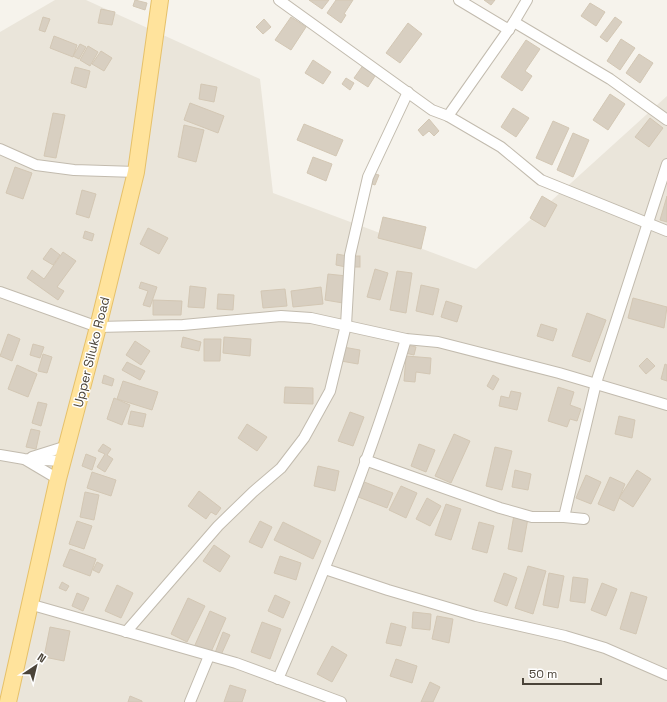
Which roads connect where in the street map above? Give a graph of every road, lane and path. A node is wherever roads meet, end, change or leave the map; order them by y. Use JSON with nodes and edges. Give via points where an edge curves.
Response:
{"nodes":[{"id":1,"x":160,"y":0,"type":"edge"},
{"id":2,"x":279,"y":0,"type":"edge"},
{"id":3,"x":459,"y":0,"type":"edge"},
{"id":4,"x":527,"y":0,"type":"edge"},
{"id":5,"x":511,"y":26,"type":"junction"},
{"id":6,"x":408,"y":92,"type":"junction"},
{"id":7,"x":448,"y":116,"type":"junction"},
{"id":8,"x":667,"y":120,"type":"edge"},
{"id":9,"x":0,"y":149,"type":"edge"},
{"id":10,"x":667,"y":164,"type":"edge"},
{"id":11,"x":136,"y":172,"type":"junction"},
{"id":12,"x":648,"y":224,"type":"junction"},
{"id":13,"x":667,"y":231,"type":"edge"},
{"id":14,"x":0,"y":292,"type":"edge"},
{"id":15,"x":346,"y":325,"type":"junction"},
{"id":16,"x":98,"y":327,"type":"junction"},
{"id":17,"x":406,"y":339,"type":"junction"},
{"id":18,"x":596,"y":383,"type":"junction"},
{"id":19,"x":667,"y":405,"type":"edge"},
{"id":20,"x":65,"y":453,"type":"junction"},
{"id":21,"x":0,"y":455,"type":"edge"},
{"id":22,"x":24,"y":459,"type":"junction"},
{"id":23,"x":365,"y":460,"type":"junction"},
{"id":24,"x":58,"y":479,"type":"junction"},
{"id":25,"x":564,"y":517,"type":"junction"},
{"id":26,"x":584,"y":519,"type":"dead end"},
{"id":27,"x":325,"y":569,"type":"junction"},
{"id":28,"x":29,"y":604,"type":"junction"},
{"id":29,"x":126,"y":632,"type":"junction"},
{"id":30,"x":209,"y":656,"type":"junction"},
{"id":31,"x":667,"y":675,"type":"edge"},
{"id":32,"x":278,"y":679,"type":"junction"},
{"id":33,"x":8,"y":702,"type":"edge"},
{"id":34,"x":190,"y":702,"type":"edge"},
{"id":35,"x":341,"y":702,"type":"edge"}],
"edges":[{"from":1,"to":11,"type":"main road","name":"Upper Siluko Road"},
{"from":2,"to":6,"type":"street"},
{"from":3,"to":5,"type":"street"},
{"from":4,"to":5,"type":"street"},
{"from":5,"to":7,"type":"street"},
{"from":5,"to":8,"type":"street","via":[[610,79]]},
{"from":6,"to":7,"type":"street","via":[[432,110]]},
{"from":6,"to":15,"type":"street","via":[[368,177],[351,249]]},
{"from":7,"to":12,"type":"street","via":[[501,147],[541,180]]},
{"from":9,"to":11,"type":"street","via":[[36,165],[74,170]]},
{"from":10,"to":12,"type":"street"},
{"from":11,"to":16,"type":"main road","name":"Upper Siluko Road"},
{"from":12,"to":13,"type":"street"},
{"from":12,"to":18,"type":"street"},
{"from":14,"to":16,"type":"street"},
{"from":15,"to":16,"type":"street","via":[[282,316],[183,325]]},
{"from":15,"to":17,"type":"street"},
{"from":15,"to":29,"type":"street","via":[[330,391],[304,438],[281,468],[218,526]]},
{"from":16,"to":20,"type":"main road","name":"Upper Siluko Road"},
{"from":17,"to":18,"type":"street","via":[[438,342]]},
{"from":17,"to":23,"type":"street","via":[[390,395]]},
{"from":18,"to":19,"type":"street"},
{"from":18,"to":25,"type":"street"},
{"from":20,"to":22,"type":"street"},
{"from":20,"to":22,"type":"street"},
{"from":20,"to":24,"type":"main road","name":"Upper Siluko Road"},
{"from":21,"to":22,"type":"street"},
{"from":22,"to":24,"type":"street"},
{"from":23,"to":25,"type":"street","via":[[500,508],[532,517]]},
{"from":23,"to":27,"type":"street"},
{"from":24,"to":28,"type":"main road","name":"Upper Siluko Road"},
{"from":25,"to":26,"type":"street"},
{"from":27,"to":31,"type":"street","via":[[476,616],[598,646]]},
{"from":27,"to":32,"type":"street"},
{"from":28,"to":29,"type":"street"},
{"from":28,"to":33,"type":"main road","name":"Upper Siluko Road"},
{"from":29,"to":30,"type":"street"},
{"from":30,"to":32,"type":"street"},
{"from":30,"to":34,"type":"street"},
{"from":32,"to":35,"type":"street"}]}
